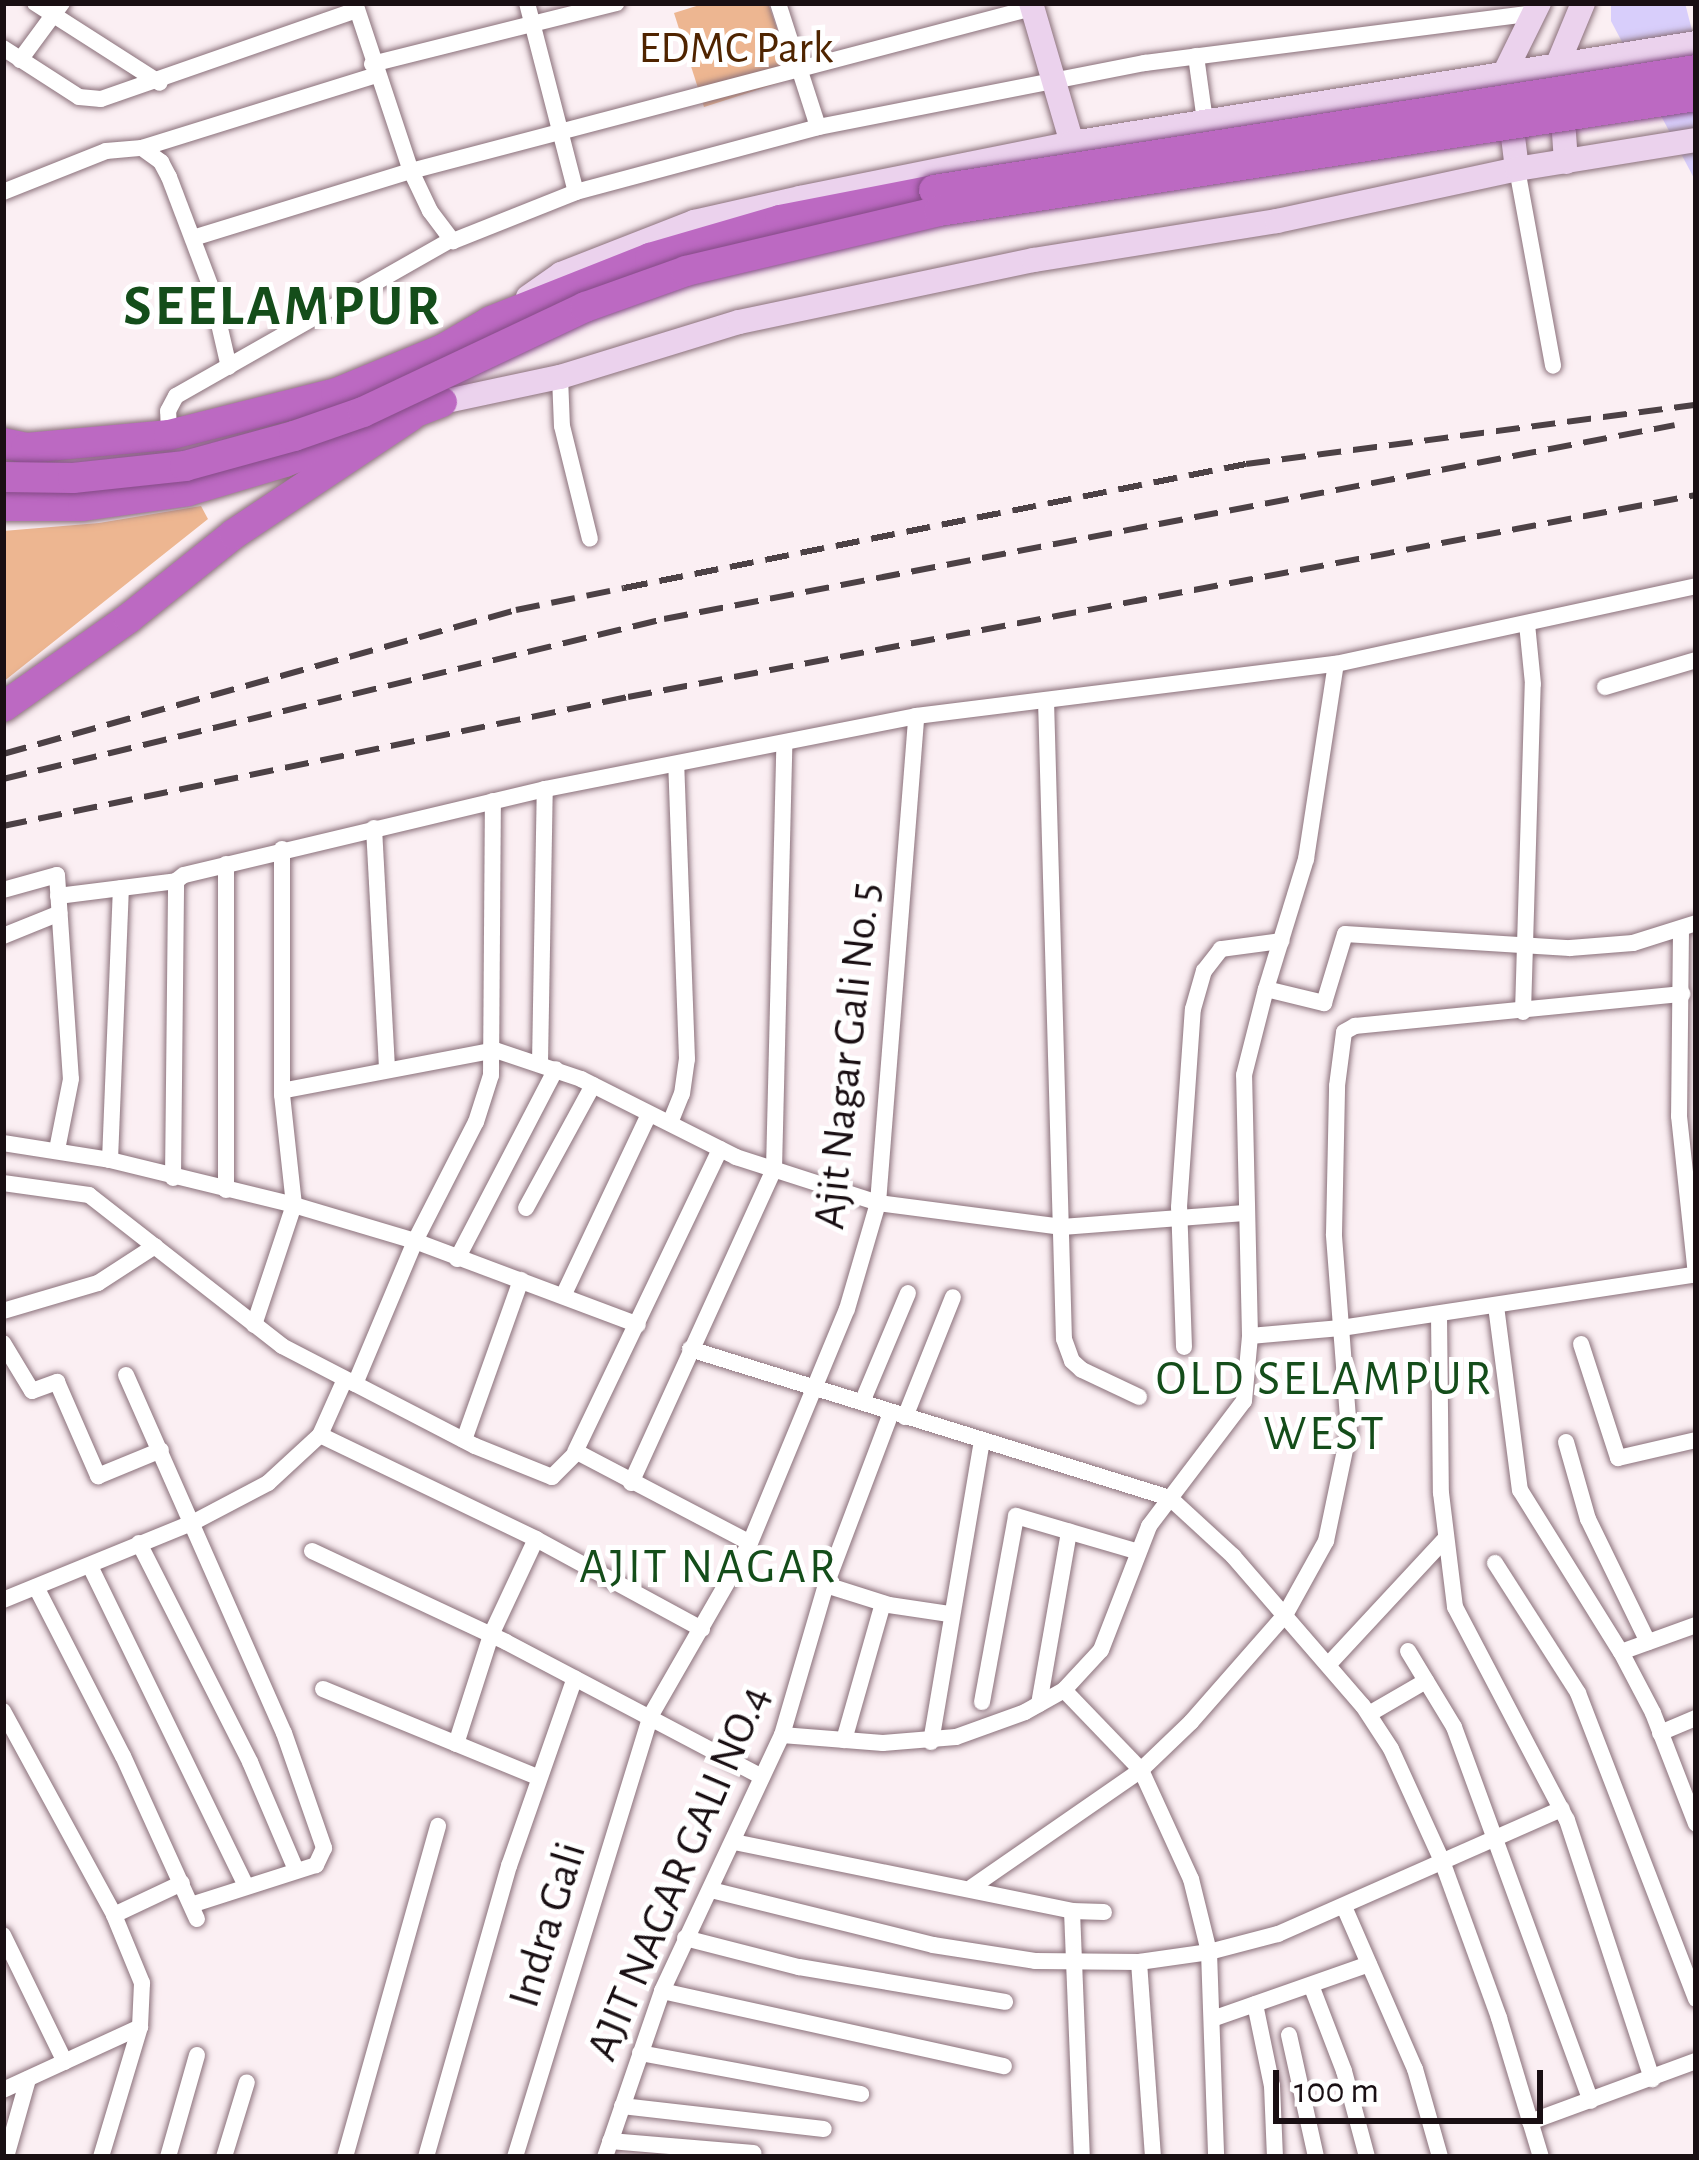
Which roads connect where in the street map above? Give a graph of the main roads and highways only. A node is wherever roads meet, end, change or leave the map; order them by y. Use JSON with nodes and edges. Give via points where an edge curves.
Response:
{"nodes":[{"id":1,"x":1583,"y":3,"type":"edge"},
{"id":2,"x":1031,"y":6,"type":"edge"},
{"id":3,"x":1537,"y":8,"type":"edge"},
{"id":4,"x":1696,"y":43,"type":"edge"},
{"id":5,"x":1559,"y":61,"type":"junction"},
{"id":6,"x":1696,"y":70,"type":"edge"},
{"id":7,"x":1505,"y":72,"type":"junction"},
{"id":8,"x":1696,"y":96,"type":"edge"},
{"id":9,"x":1696,"y":140,"type":"edge"},
{"id":10,"x":1072,"y":143,"type":"junction"},
{"id":11,"x":1566,"y":162,"type":"junction"},
{"id":12,"x":1517,"y":169,"type":"junction"},
{"id":13,"x":491,"y":321,"type":"junction"},
{"id":14,"x":442,"y":402,"type":"joint"},
{"id":15,"x":411,"y":416,"type":"junction"},
{"id":16,"x":3,"y":443,"type":"edge"},
{"id":17,"x":3,"y":477,"type":"edge"},
{"id":18,"x":3,"y":506,"type":"edge"},
{"id":19,"x":3,"y":707,"type":"edge"}],
"edges":[{"from":1,"to":5,"type":"main road"},
{"from":2,"to":10,"type":"main road"},
{"from":3,"to":7,"type":"main road"},
{"from":4,"to":5,"type":"main road"},
{"from":5,"to":7,"type":"main road"},
{"from":5,"to":11,"type":"main road"},
{"from":6,"to":13,"type":"highway","bridge":true,"via":[[780,220],[650,257]]},
{"from":7,"to":10,"type":"main road"},
{"from":7,"to":12,"type":"main road"},
{"from":8,"to":17,"type":"highway","bridge":true,"via":[[939,211],[686,271],[585,307],[363,412],[294,436],[185,466]]},
{"from":9,"to":11,"type":"main road"},
{"from":10,"to":13,"type":"main road","via":[[694,222],[561,274]]},
{"from":11,"to":12,"type":"main road"},
{"from":12,"to":14,"type":"main road","via":[[739,322],[560,377]]},
{"from":13,"to":16,"type":"highway","via":[[336,393],[169,435],[26,448]]},
{"from":14,"to":15,"type":"highway"},
{"from":15,"to":18,"type":"highway","via":[[188,491],[83,506]]},
{"from":15,"to":19,"type":"highway","via":[[234,534]]}]}
